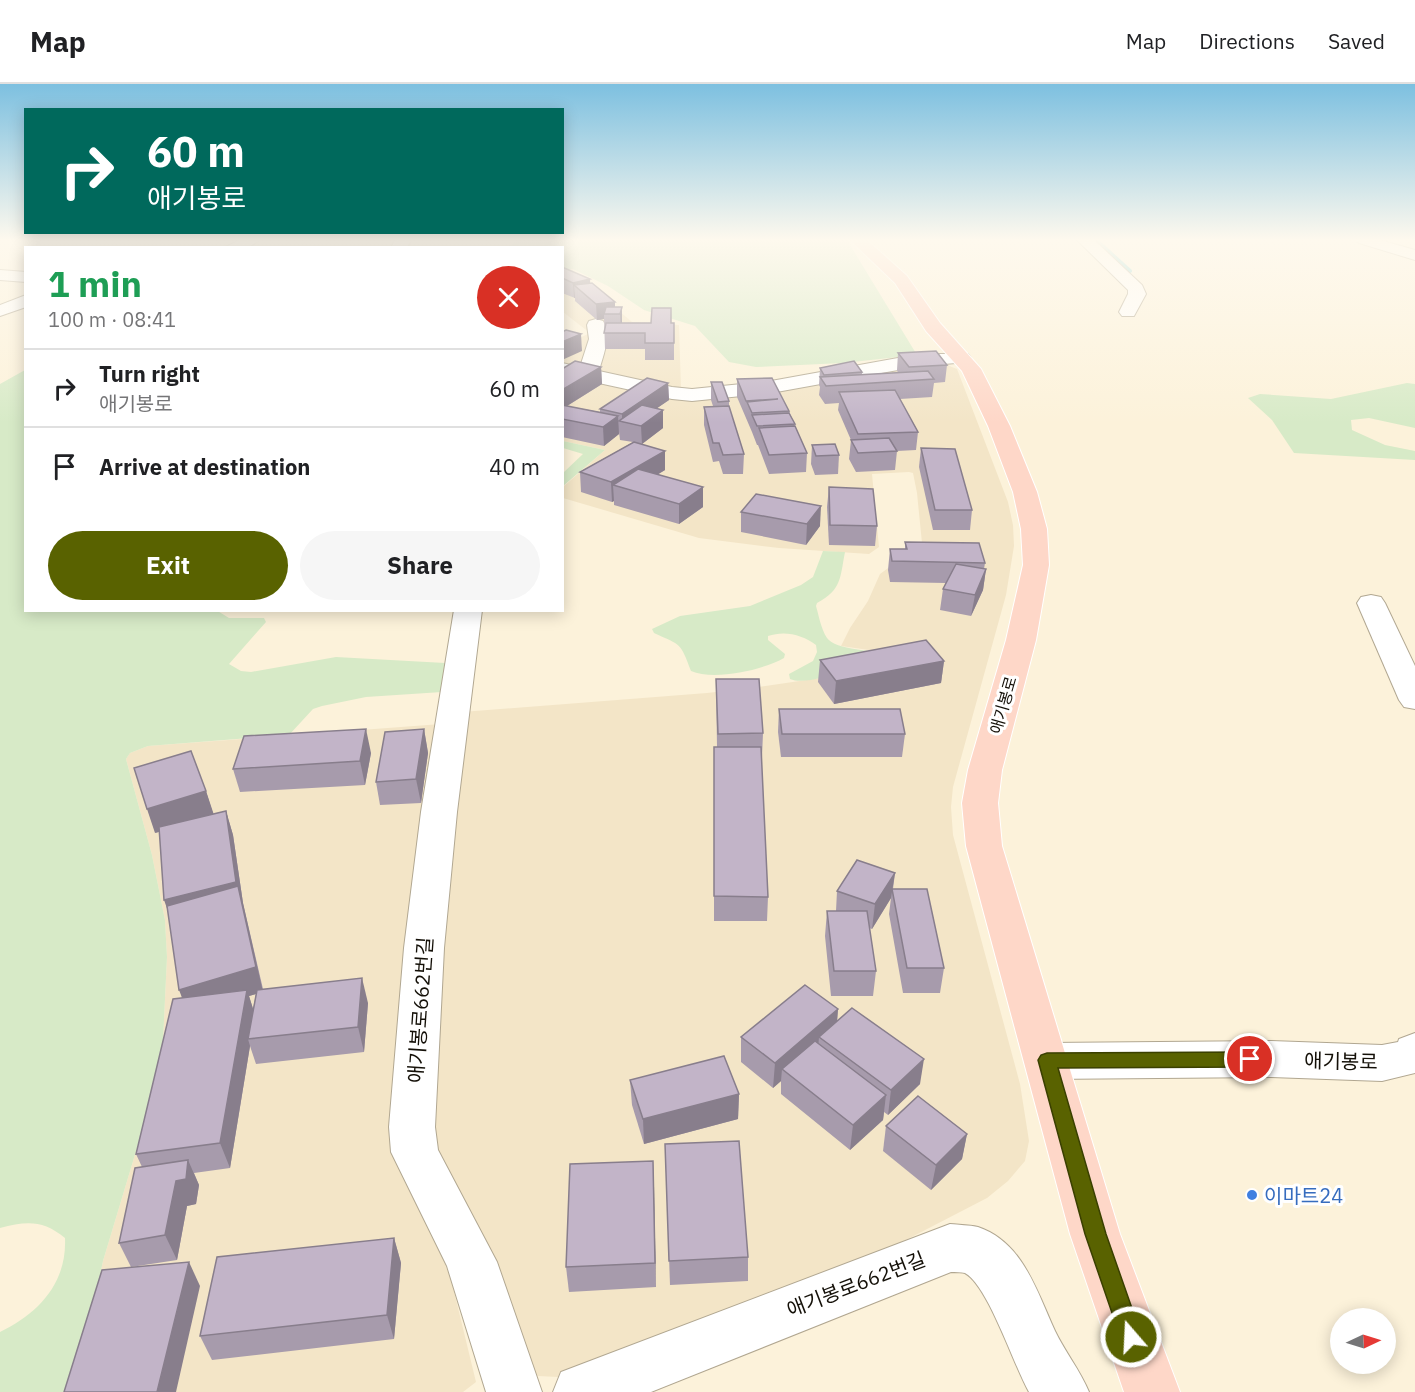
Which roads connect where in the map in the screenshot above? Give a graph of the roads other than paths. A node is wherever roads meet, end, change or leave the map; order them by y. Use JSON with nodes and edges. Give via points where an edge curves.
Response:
{"nodes":[{"id":1,"x":24,"y":301,"type":"edge"},
{"id":2,"x":915,"y":301,"type":"edge"},
{"id":3,"x":1133,"y":301,"type":"edge"},
{"id":4,"x":0,"y":311,"type":"edge"},
{"id":5,"x":1128,"y":312,"type":"dead end"},
{"id":6,"x":596,"y":325,"type":"dead end"},
{"id":7,"x":961,"y":358,"type":"junction"},
{"id":8,"x":564,"y":369,"type":"edge"},
{"id":9,"x":588,"y":374,"type":"junction"},
{"id":10,"x":1371,"y":603,"type":"dead end"},
{"id":11,"x":468,"y":612,"type":"edge"},
{"id":12,"x":1415,"y":700,"type":"edge"},
{"id":13,"x":1415,"y":1051,"type":"edge"},
{"id":14,"x":1047,"y":1060,"type":"junction"},
{"id":15,"x":514,"y":1392,"type":"edge"},
{"id":16,"x":581,"y":1392,"type":"edge"},
{"id":17,"x":1061,"y":1392,"type":"edge"},
{"id":18,"x":1152,"y":1392,"type":"edge"}],
"edges":[{"from":1,"to":4,"type":"lane"},
{"from":2,"to":7,"type":"main road","name":"애기봉로"},
{"from":3,"to":5,"type":"lane"},
{"from":6,"to":9,"type":"lane","via":[[598,339]]},
{"from":7,"to":9,"type":"lane","via":[[921,360],[771,387],[692,395]]},
{"from":7,"to":14,"type":"main road","name":"애기봉로","via":[[971,369],[999,426],[1025,492],[1034,529],[1036,565],[1030,597],[980,803],[984,846]]},
{"from":8,"to":9,"type":"lane"},
{"from":10,"to":12,"type":"lane"},
{"from":11,"to":15,"type":"lane","name":"애기봉로662번길","via":[[425,937],[412,1127],[415,1152],[471,1262]]},
{"from":13,"to":14,"type":"lane","name":"애기봉로","via":[[1413,1056],[1382,1063],[1271,1059]]},
{"from":14,"to":18,"type":"main road","name":"애기봉로","via":[[1095,1234]]},
{"from":16,"to":17,"type":"lane","name":"애기봉로662번길","via":[[950,1248],[975,1250],[994,1266],[1016,1299],[1037,1353]]}]}
